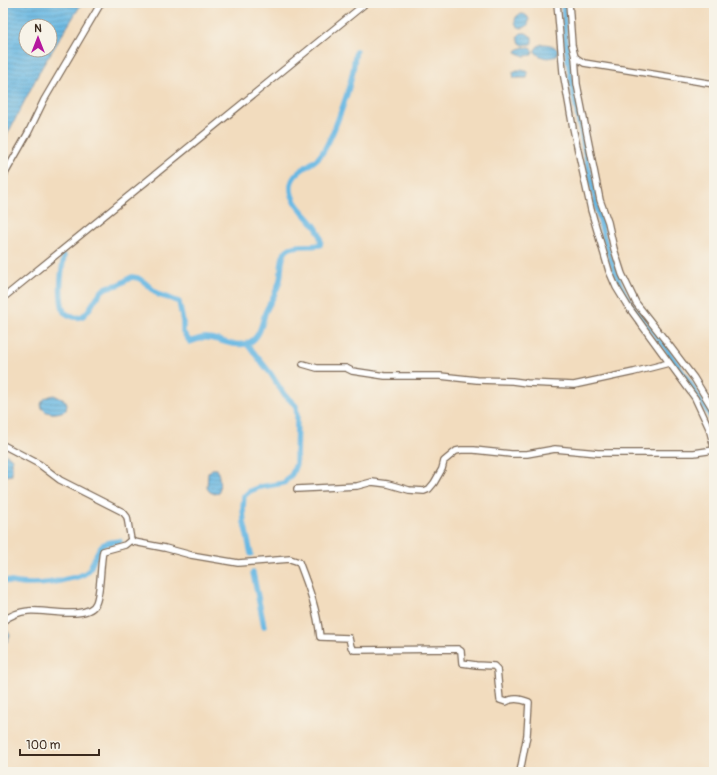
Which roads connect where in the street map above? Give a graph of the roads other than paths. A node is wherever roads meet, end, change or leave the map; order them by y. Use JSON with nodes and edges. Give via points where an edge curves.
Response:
{"nodes":[{"id":1,"x":101,"y":3,"type":"edge"},
{"id":2,"x":366,"y":3,"type":"edge"},
{"id":3,"x":557,"y":3,"type":"edge"},
{"id":4,"x":569,"y":3,"type":"edge"},
{"id":5,"x":575,"y":57,"type":"junction"},
{"id":6,"x":714,"y":84,"type":"edge"},
{"id":7,"x":3,"y":177,"type":"edge"},
{"id":8,"x":3,"y":298,"type":"edge"},
{"id":9,"x":669,"y":363,"type":"junction"},
{"id":10,"x":303,"y":364,"type":"dead end"},
{"id":11,"x":714,"y":411,"type":"edge"},
{"id":12,"x":3,"y":445,"type":"edge"},
{"id":13,"x":714,"y":447,"type":"edge"},
{"id":14,"x":714,"y":450,"type":"edge"},
{"id":15,"x":297,"y":489,"type":"dead end"},
{"id":16,"x":131,"y":540,"type":"junction"},
{"id":17,"x":3,"y":621,"type":"edge"},
{"id":18,"x":520,"y":772,"type":"edge"}],
"edges":[{"from":1,"to":7,"type":"street","via":[[44,100]]},
{"from":2,"to":8,"type":"street"},
{"from":3,"to":9,"type":"street","via":[[563,72],[573,128],[591,210],[609,271],[627,305]]},
{"from":4,"to":5,"type":"street"},
{"from":5,"to":6,"type":"street","via":[[584,63]]},
{"from":5,"to":11,"type":"street","via":[[577,84],[599,194],[622,274],[636,303],[669,344]]},
{"from":9,"to":10,"type":"street","via":[[574,385],[440,376],[385,376],[346,368],[317,368]]},
{"from":9,"to":13,"type":"street","via":[[695,398],[709,428]]},
{"from":12,"to":16,"type":"street","via":[[38,464],[60,480],[122,512],[127,517]]},
{"from":14,"to":15,"type":"street","via":[[694,453],[598,453],[555,449],[527,454],[461,450],[444,461],[442,469],[429,489],[409,490],[372,482],[357,486]]},
{"from":16,"to":17,"type":"street","via":[[125,545],[103,551],[98,598],[91,609],[80,613],[29,611],[15,613]]},
{"from":16,"to":18,"type":"street","via":[[191,555],[238,563],[290,559],[298,562],[312,594],[320,636],[349,638],[354,650],[458,649],[461,651],[462,663],[494,666],[497,668],[500,700],[506,702],[522,699],[529,702]]}]}
